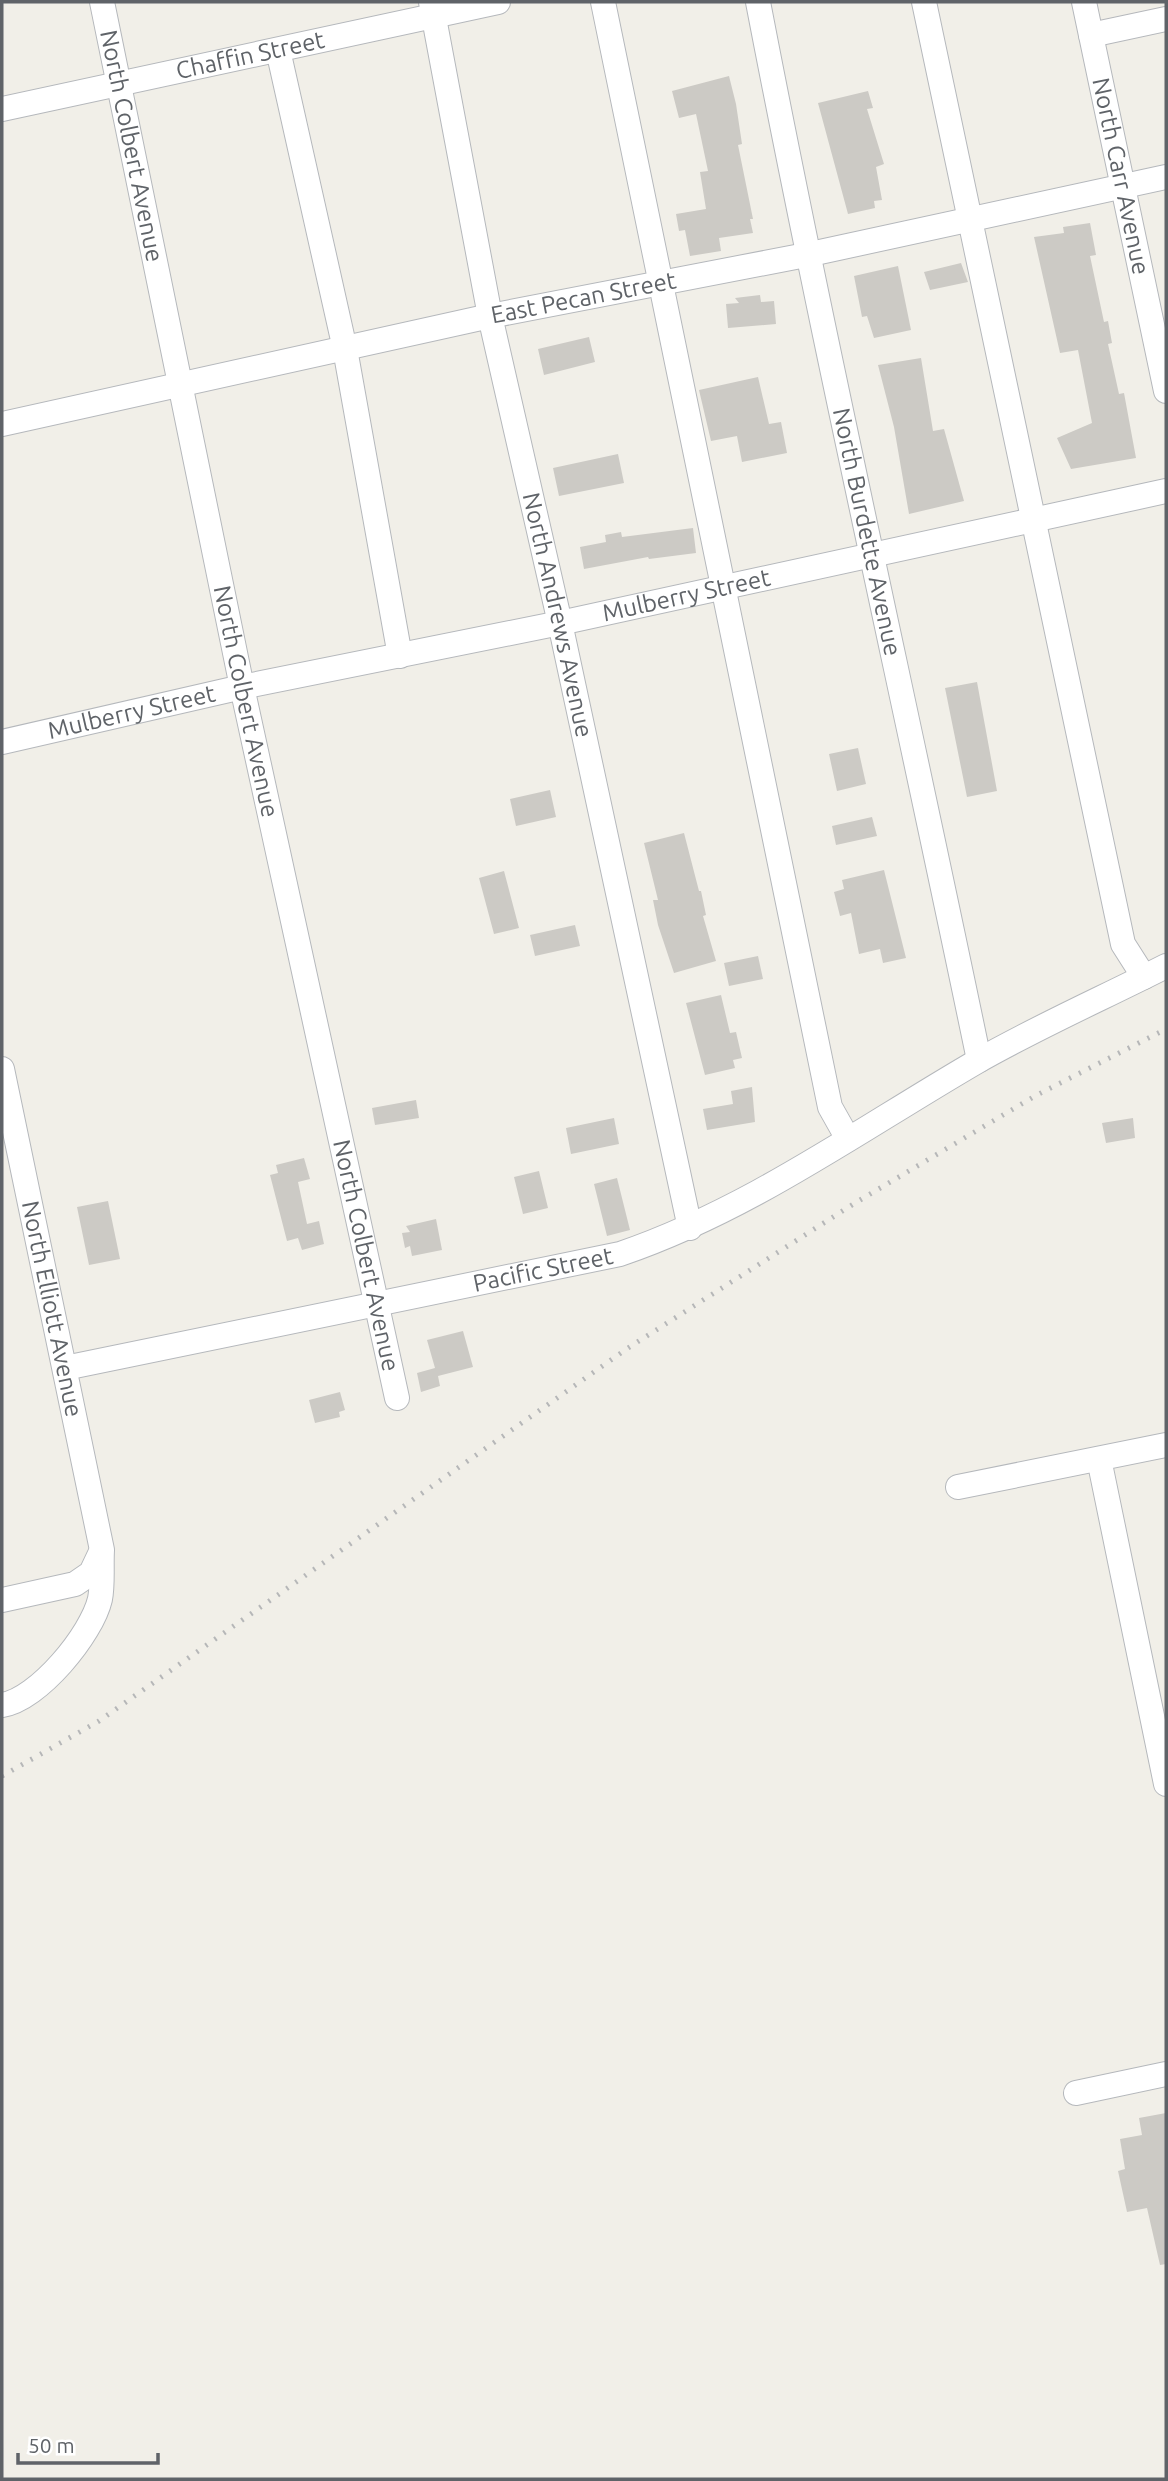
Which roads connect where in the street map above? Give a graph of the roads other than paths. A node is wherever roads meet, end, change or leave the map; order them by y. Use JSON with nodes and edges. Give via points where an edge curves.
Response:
{"nodes":[{"id":1,"x":102,"y":2,"type":"edge"},
{"id":2,"x":498,"y":2,"type":"edge"},
{"id":3,"x":603,"y":2,"type":"edge"},
{"id":4,"x":758,"y":2,"type":"edge"},
{"id":5,"x":924,"y":2,"type":"edge"},
{"id":6,"x":1084,"y":2,"type":"edge"},
{"id":7,"x":432,"y":9,"type":"edge"},
{"id":8,"x":1166,"y":19,"type":"edge"},
{"id":9,"x":1091,"y":35,"type":"junction"},
{"id":10,"x":278,"y":50,"type":"junction"},
{"id":11,"x":120,"y":85,"type":"junction"},
{"id":12,"x":2,"y":109,"type":"edge"},
{"id":13,"x":1166,"y":177,"type":"edge"},
{"id":14,"x":1124,"y":186,"type":"junction"},
{"id":15,"x":970,"y":219,"type":"junction"},
{"id":16,"x":807,"y":255,"type":"junction"},
{"id":17,"x":661,"y":283,"type":"junction"},
{"id":18,"x":490,"y":316,"type":"junction"},
{"id":19,"x":345,"y":349,"type":"junction"},
{"id":20,"x":182,"y":386,"type":"junction"},
{"id":21,"x":1166,"y":391,"type":"edge"},
{"id":22,"x":2,"y":424,"type":"edge"},
{"id":23,"x":1166,"y":491,"type":"edge"},
{"id":24,"x":1033,"y":520,"type":"junction"},
{"id":25,"x":874,"y":555,"type":"junction"},
{"id":26,"x":723,"y":588,"type":"junction"},
{"id":27,"x":560,"y":623,"type":"junction"},
{"id":28,"x":400,"y":656,"type":"junction"},
{"id":29,"x":242,"y":687,"type":"junction"},
{"id":30,"x":2,"y":742,"type":"edge"},
{"id":31,"x":1155,"y":972,"type":"edge"},
{"id":32,"x":979,"y":1060,"type":"junction"},
{"id":33,"x":2,"y":1069,"type":"edge"},
{"id":34,"x":848,"y":1139,"type":"junction"},
{"id":35,"x":690,"y":1228,"type":"junction"},
{"id":36,"x":377,"y":1304,"type":"junction"},
{"id":37,"x":65,"y":1368,"type":"junction"},
{"id":38,"x":397,"y":1398,"type":"dead end"},
{"id":39,"x":1166,"y":1445,"type":"edge"},
{"id":40,"x":1100,"y":1459,"type":"junction"},
{"id":41,"x":958,"y":1487,"type":"dead end"},
{"id":42,"x":102,"y":1550,"type":"junction"},
{"id":43,"x":2,"y":1600,"type":"edge"},
{"id":44,"x":2,"y":1704,"type":"edge"},
{"id":45,"x":1166,"y":1784,"type":"edge"},
{"id":46,"x":1166,"y":2074,"type":"edge"},
{"id":47,"x":1076,"y":2093,"type":"dead end"}],
"edges":[{"from":1,"to":11,"type":"street","name":"North Colbert Avenue"},
{"from":2,"to":7,"type":"street","name":"Chaffin Street"},
{"from":3,"to":17,"type":"street"},
{"from":4,"to":16,"type":"street","name":"North Burdette Avenue"},
{"from":5,"to":15,"type":"street"},
{"from":6,"to":9,"type":"street","name":"North Carr Avenue"},
{"from":7,"to":10,"type":"street","name":"Chaffin Street"},
{"from":7,"to":18,"type":"street","name":"North Andrews Avenue"},
{"from":8,"to":9,"type":"street"},
{"from":9,"to":14,"type":"street","name":"North Carr Avenue"},
{"from":10,"to":11,"type":"street","name":"Chaffin Street"},
{"from":10,"to":19,"type":"street"},
{"from":11,"to":12,"type":"street","name":"Chaffin Street"},
{"from":11,"to":20,"type":"street","name":"North Colbert Avenue"},
{"from":13,"to":14,"type":"street","name":"East Pecan Street"},
{"from":14,"to":15,"type":"street","name":"East Pecan Street"},
{"from":14,"to":21,"type":"street","name":"North Carr Avenue"},
{"from":15,"to":16,"type":"street","name":"East Pecan Street"},
{"from":15,"to":24,"type":"street"},
{"from":16,"to":17,"type":"street","name":"East Pecan Street"},
{"from":16,"to":25,"type":"street","name":"North Burdette Avenue"},
{"from":17,"to":18,"type":"street","name":"East Pecan Street"},
{"from":17,"to":26,"type":"street"},
{"from":18,"to":19,"type":"street","name":"East Pecan Street"},
{"from":18,"to":27,"type":"street","name":"North Andrews Avenue"},
{"from":19,"to":20,"type":"street","name":"East Pecan Street"},
{"from":19,"to":28,"type":"street"},
{"from":20,"to":22,"type":"street","name":"East Pecan Street"},
{"from":20,"to":29,"type":"street","name":"North Colbert Avenue"},
{"from":23,"to":24,"type":"street","name":"Mulberry Street"},
{"from":24,"to":25,"type":"street","name":"Mulberry Street"},
{"from":24,"to":31,"type":"street","via":[[1123,944]]},
{"from":25,"to":26,"type":"street","name":"Mulberry Street"},
{"from":25,"to":32,"type":"street","name":"North Burdette Avenue"},
{"from":26,"to":27,"type":"street","name":"Mulberry Street"},
{"from":26,"to":34,"type":"street","via":[[830,1107]]},
{"from":27,"to":28,"type":"street","name":"Mulberry Street"},
{"from":27,"to":35,"type":"street","name":"North Andrews Avenue"},
{"from":28,"to":29,"type":"street","name":"Mulberry Street"},
{"from":29,"to":30,"type":"street","name":"Mulberry Street"},
{"from":29,"to":36,"type":"street","name":"North Colbert Avenue"},
{"from":31,"to":32,"type":"street","name":"Pacific Street"},
{"from":32,"to":34,"type":"street","name":"Pacific Street"},
{"from":33,"to":37,"type":"street","name":"North Elliott Avenue"},
{"from":34,"to":35,"type":"street","name":"Pacific Street","via":[[731,1209]]},
{"from":35,"to":36,"type":"street","name":"Pacific Street","via":[[620,1254]]},
{"from":36,"to":37,"type":"street","name":"Pacific Street"},
{"from":36,"to":38,"type":"street","name":"North Colbert Avenue"},
{"from":37,"to":42,"type":"street","name":"North Elliott Avenue"},
{"from":39,"to":40,"type":"street"},
{"from":40,"to":41,"type":"street"},
{"from":40,"to":45,"type":"street"},
{"from":42,"to":43,"type":"street","via":[[91,1573],[75,1584]]},
{"from":42,"to":44,"type":"street","name":"North Elliott Avenue","via":[[100,1601],[79,1642],[41,1684]]},
{"from":46,"to":47,"type":"street"}]}
